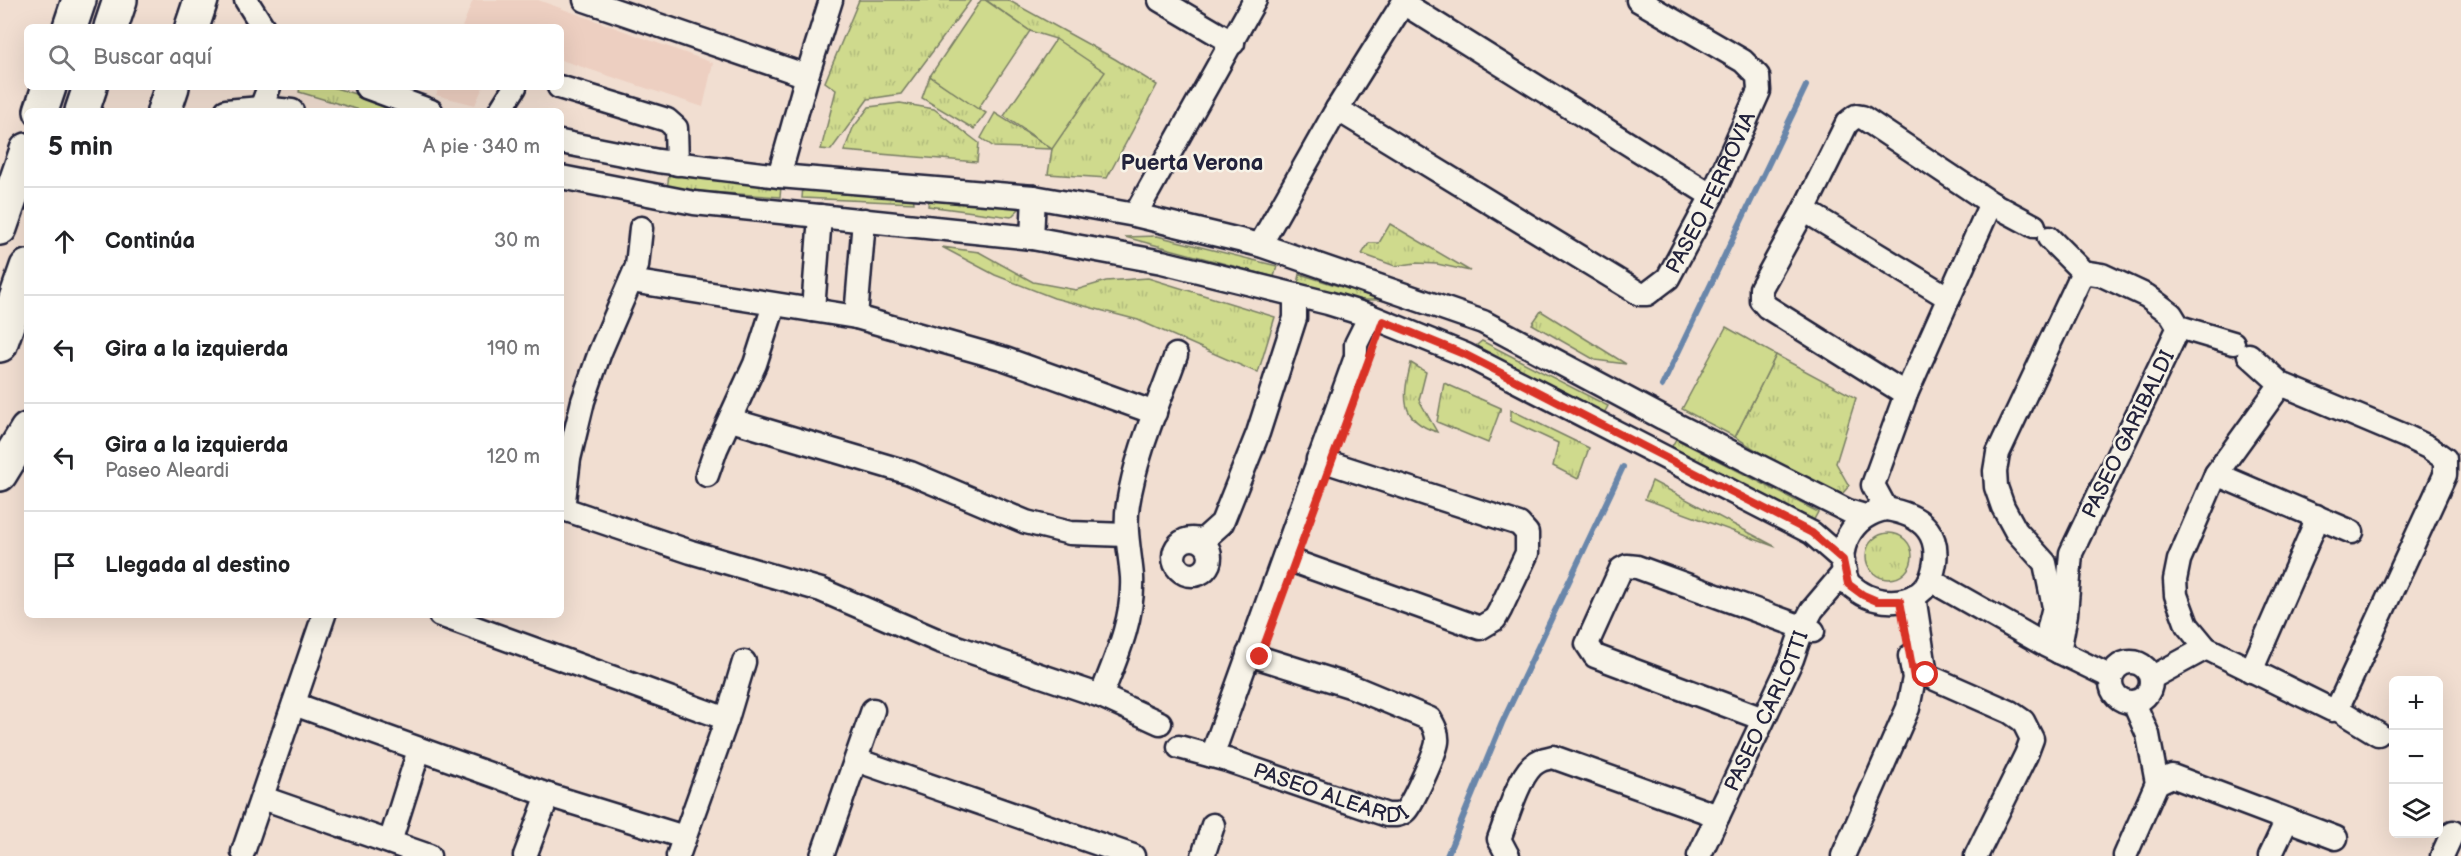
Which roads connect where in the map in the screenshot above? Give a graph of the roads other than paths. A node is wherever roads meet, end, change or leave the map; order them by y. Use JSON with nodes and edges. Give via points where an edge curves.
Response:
{"nodes":[{"id":1,"x":80,"y":0,"type":"edge"},
{"id":2,"x":120,"y":0,"type":"edge"},
{"id":3,"x":201,"y":0,"type":"edge"},
{"id":4,"x":246,"y":0,"type":"edge"},
{"id":5,"x":585,"y":0,"type":"edge"},
{"id":6,"x":831,"y":0,"type":"edge"},
{"id":7,"x":1160,"y":0,"type":"edge"},
{"id":8,"x":1256,"y":0,"type":"edge"},
{"id":9,"x":1638,"y":0,"type":"edge"},
{"id":10,"x":1404,"y":2,"type":"edge"},
{"id":11,"x":71,"y":24,"type":"edge"},
{"id":12,"x":112,"y":24,"type":"edge"},
{"id":13,"x":193,"y":24,"type":"edge"},
{"id":14,"x":261,"y":24,"type":"edge"},
{"id":15,"x":1233,"y":43,"type":"junction"},
{"id":16,"x":807,"y":76,"type":"junction"},
{"id":17,"x":564,"y":89,"type":"edge"},
{"id":18,"x":48,"y":90,"type":"edge"},
{"id":19,"x":89,"y":90,"type":"edge"},
{"id":20,"x":171,"y":90,"type":"edge"},
{"id":21,"x":374,"y":90,"type":"edge"},
{"id":22,"x":513,"y":90,"type":"edge"},
{"id":23,"x":265,"y":98,"type":"edge"},
{"id":24,"x":42,"y":108,"type":"edge"},
{"id":25,"x":83,"y":108,"type":"edge"},
{"id":26,"x":166,"y":108,"type":"edge"},
{"id":27,"x":235,"y":108,"type":"edge"},
{"id":28,"x":286,"y":108,"type":"edge"},
{"id":29,"x":423,"y":108,"type":"edge"},
{"id":30,"x":502,"y":108,"type":"edge"},
{"id":31,"x":1337,"y":110,"type":"junction"},
{"id":32,"x":564,"y":143,"type":"edge"},
{"id":33,"x":24,"y":159,"type":"edge"},
{"id":34,"x":668,"y":163,"type":"junction"},
{"id":35,"x":780,"y":176,"type":"junction"},
{"id":36,"x":564,"y":178,"type":"edge"},
{"id":37,"x":655,"y":196,"type":"junction"},
{"id":38,"x":1712,"y":196,"type":"junction"},
{"id":39,"x":1034,"y":197,"type":"junction"},
{"id":40,"x":1991,"y":204,"type":"junction"},
{"id":41,"x":1804,"y":210,"type":"junction"},
{"id":42,"x":1135,"y":215,"type":"junction"},
{"id":43,"x":820,"y":216,"type":"junction"},
{"id":44,"x":864,"y":220,"type":"junction"},
{"id":45,"x":0,"y":228,"type":"edge"},
{"id":46,"x":641,"y":228,"type":"dead end"},
{"id":47,"x":1032,"y":238,"type":"junction"},
{"id":48,"x":1260,"y":244,"type":"junction"},
{"id":49,"x":2083,"y":272,"type":"junction"},
{"id":50,"x":24,"y":276,"type":"edge"},
{"id":51,"x":631,"y":281,"type":"junction"},
{"id":52,"x":1294,"y":295,"type":"junction"},
{"id":53,"x":1948,"y":298,"type":"junction"},
{"id":54,"x":774,"y":305,"type":"junction"},
{"id":55,"x":813,"y":310,"type":"junction"},
{"id":56,"x":856,"y":316,"type":"junction"},
{"id":57,"x":1376,"y":319,"type":"junction"},
{"id":58,"x":1483,"y":322,"type":"junction"},
{"id":59,"x":2179,"y":327,"type":"junction"},
{"id":60,"x":0,"y":345,"type":"edge"},
{"id":61,"x":1466,"y":355,"type":"junction"},
{"id":62,"x":1176,"y":356,"type":"dead end"},
{"id":63,"x":2281,"y":384,"type":"junction"},
{"id":64,"x":1906,"y":394,"type":"junction"},
{"id":65,"x":1155,"y":413,"type":"junction"},
{"id":66,"x":731,"y":420,"type":"junction"},
{"id":67,"x":24,"y":435,"type":"edge"},
{"id":68,"x":1324,"y":461,"type":"junction"},
{"id":69,"x":2453,"y":461,"type":"edge"},
{"id":70,"x":0,"y":474,"type":"edge"},
{"id":71,"x":2216,"y":474,"type":"junction"},
{"id":72,"x":706,"y":475,"type":"dead end"},
{"id":73,"x":564,"y":494,"type":"edge"},
{"id":74,"x":564,"y":509,"type":"edge"},
{"id":75,"x":1876,"y":513,"type":"junction"},
{"id":76,"x":2316,"y":516,"type":"junction"},
{"id":77,"x":2352,"y":532,"type":"dead end"},
{"id":78,"x":1126,"y":535,"type":"junction"},
{"id":79,"x":1202,"y":541,"type":"dead end"},
{"id":80,"x":2071,"y":553,"type":"junction"},
{"id":81,"x":1290,"y":561,"type":"junction"},
{"id":82,"x":2045,"y":563,"type":"junction"},
{"id":83,"x":1845,"y":572,"type":"junction"},
{"id":84,"x":1930,"y":580,"type":"junction"},
{"id":85,"x":1907,"y":598,"type":"junction"},
{"id":86,"x":323,"y":618,"type":"edge"},
{"id":87,"x":448,"y":618,"type":"edge"},
{"id":88,"x":1808,"y":629,"type":"junction"},
{"id":89,"x":2201,"y":642,"type":"junction"},
{"id":90,"x":2052,"y":649,"type":"junction"},
{"id":91,"x":1254,"y":655,"type":"junction"},
{"id":92,"x":744,"y":662,"type":"dead end"},
{"id":93,"x":2251,"y":671,"type":"junction"},
{"id":94,"x":2148,"y":672,"type":"junction"},
{"id":95,"x":1920,"y":676,"type":"junction"},
{"id":96,"x":2111,"y":677,"type":"junction"},
{"id":97,"x":1101,"y":696,"type":"junction"},
{"id":98,"x":2134,"y":703,"type":"junction"},
{"id":99,"x":294,"y":704,"type":"junction"},
{"id":100,"x":2337,"y":709,"type":"junction"},
{"id":101,"x":873,"y":710,"type":"dead end"},
{"id":102,"x":727,"y":719,"type":"junction"},
{"id":103,"x":1763,"y":719,"type":"junction"},
{"id":104,"x":1160,"y":723,"type":"dead end"},
{"id":105,"x":2378,"y":734,"type":"dead end"},
{"id":106,"x":1179,"y":747,"type":"dead end"},
{"id":107,"x":419,"y":750,"type":"junction"},
{"id":108,"x":1220,"y":758,"type":"junction"},
{"id":109,"x":856,"y":760,"type":"junction"},
{"id":110,"x":2157,"y":783,"type":"junction"},
{"id":111,"x":548,"y":795,"type":"junction"},
{"id":112,"x":263,"y":798,"type":"junction"},
{"id":113,"x":1718,"y":816,"type":"junction"},
{"id":114,"x":2287,"y":820,"type":"junction"},
{"id":115,"x":1213,"y":825,"type":"dead end"},
{"id":116,"x":2451,"y":831,"type":"edge"},
{"id":117,"x":2336,"y":838,"type":"dead end"},
{"id":118,"x":390,"y":842,"type":"junction"},
{"id":119,"x":681,"y":846,"type":"edge"},
{"id":120,"x":243,"y":852,"type":"dead end"},
{"id":121,"x":429,"y":856,"type":"edge"},
{"id":122,"x":525,"y":856,"type":"edge"},
{"id":123,"x":822,"y":856,"type":"edge"},
{"id":124,"x":1133,"y":856,"type":"edge"},
{"id":125,"x":1203,"y":856,"type":"edge"},
{"id":126,"x":1509,"y":856,"type":"edge"},
{"id":127,"x":1699,"y":856,"type":"edge"},
{"id":128,"x":1843,"y":856,"type":"edge"},
{"id":129,"x":1976,"y":856,"type":"edge"},
{"id":130,"x":2125,"y":856,"type":"edge"},
{"id":131,"x":2270,"y":856,"type":"edge"},
{"id":132,"x":2442,"y":856,"type":"edge"}],
"edges":[{"from":1,"to":11,"type":"highway"},
{"from":2,"to":12,"type":"highway"},
{"from":3,"to":13,"type":"highway"},
{"from":4,"to":14,"type":"street"},
{"from":5,"to":16,"type":"street"},
{"from":6,"to":16,"type":"street"},
{"from":7,"to":15,"type":"street"},
{"from":8,"to":15,"type":"street"},
{"from":9,"to":38,"type":"street","name":"PASEO FERROVIA","via":[[1743,61],[1758,76],[1759,91]]},
{"from":10,"to":31,"type":"street"},
{"from":10,"to":38,"type":"street"},
{"from":15,"to":42,"type":"street"},
{"from":16,"to":35,"type":"street"},
{"from":17,"to":34,"type":"street","via":[[667,120],[676,128]]},
{"from":18,"to":24,"type":"highway"},
{"from":19,"to":25,"type":"highway"},
{"from":20,"to":26,"type":"highway"},
{"from":21,"to":29,"type":"street"},
{"from":22,"to":30,"type":"street"},
{"from":23,"to":27,"type":"street"},
{"from":23,"to":28,"type":"street"},
{"from":31,"to":38,"type":"street","name":"PASEO FERROVIA","via":[[1640,294],[1647,294],[1668,278]]},
{"from":31,"to":48,"type":"street"},
{"from":32,"to":34,"type":"street"},
{"from":33,"to":45,"type":"highway"},
{"from":34,"to":35,"type":"street"},
{"from":34,"to":37,"type":"street"},
{"from":35,"to":39,"type":"street"},
{"from":36,"to":37,"type":"street"},
{"from":37,"to":43,"type":"street"},
{"from":39,"to":42,"type":"street"},
{"from":39,"to":47,"type":"street"},
{"from":40,"to":41,"type":"street","via":[[1857,116],[1847,123]]},
{"from":40,"to":49,"type":"street","via":[[2041,232]]},
{"from":40,"to":53,"type":"street"},
{"from":41,"to":53,"type":"street"},
{"from":41,"to":64,"type":"street","via":[[1761,288],[1763,304]]},
{"from":42,"to":48,"type":"street"},
{"from":43,"to":44,"type":"street"},
{"from":43,"to":55,"type":"street"},
{"from":44,"to":47,"type":"street"},
{"from":44,"to":56,"type":"street"},
{"from":46,"to":51,"type":"street","via":[[637,267]]},
{"from":47,"to":52,"type":"street","via":[[1162,262]]},
{"from":48,"to":58,"type":"street"},
{"from":49,"to":59,"type":"street","name":"PASEO GARIBALDI","via":[[2102,275],[2147,296],[2171,314]]},
{"from":49,"to":82,"type":"street","via":[[1998,453],[1995,471],[1996,488],[2016,531]]},
{"from":50,"to":60,"type":"highway"},
{"from":51,"to":54,"type":"street"},
{"from":51,"to":73,"type":"street","via":[[583,401]]},
{"from":52,"to":57,"type":"street"},
{"from":52,"to":79,"type":"street","via":[[1295,318],[1258,433],[1222,523]]},
{"from":53,"to":64,"type":"street"},
{"from":54,"to":55,"type":"street"},
{"from":54,"to":66,"type":"street"},
{"from":55,"to":56,"type":"street"},
{"from":56,"to":65,"type":"street","via":[[1005,359]]},
{"from":57,"to":61,"type":"street"},
{"from":57,"to":68,"type":"street","name":"PASEO ALEARDI","via":[[1356,344],[1356,357]]},
{"from":58,"to":61,"type":"street"},
{"from":58,"to":75,"type":"street","via":[[1848,511]]},
{"from":59,"to":63,"type":"street","via":[[2241,349]]},
{"from":59,"to":80,"type":"street","name":"PASEO GARIBALDI"},
{"from":61,"to":83,"type":"street","via":[[1812,533]]},
{"from":62,"to":65,"type":"street"},
{"from":63,"to":69,"type":"street","via":[[2405,436]]},
{"from":63,"to":71,"type":"street"},
{"from":64,"to":75,"type":"street","via":[[1873,485]]},
{"from":65,"to":78,"type":"street","via":[[1130,495]]},
{"from":66,"to":72,"type":"street"},
{"from":66,"to":78,"type":"street","via":[[910,472],[1026,522],[1070,533]]},
{"from":67,"to":70,"type":"highway"},
{"from":68,"to":81,"type":"street","name":"PASEO ALEARDI"},
{"from":68,"to":81,"type":"street","via":[[1519,524],[1527,533],[1527,554],[1495,619],[1480,628]]},
{"from":69,"to":100,"type":"street"},
{"from":71,"to":76,"type":"street"},
{"from":71,"to":89,"type":"street","via":[[2179,560],[2175,580],[2187,625]]},
{"from":74,"to":97,"type":"street","via":[[821,590],[939,641]]},
{"from":75,"to":83,"type":"street","via":[[1852,527],[1844,543]]},
{"from":75,"to":84,"type":"street","via":[[1906,512],[1923,524],[1934,541],[1936,561]]},
{"from":76,"to":77,"type":"street"},
{"from":76,"to":93,"type":"street"},
{"from":78,"to":97,"type":"street","via":[[1132,577],[1131,607]]},
{"from":80,"to":82,"type":"street"},
{"from":80,"to":90,"type":"street","name":"PASEO GARIBALDI","via":[[2066,614]]},
{"from":81,"to":91,"type":"street","name":"PASEO ALEARDI"},
{"from":82,"to":90,"type":"street","via":[[2054,607]]},
{"from":83,"to":85,"type":"street","via":[[1863,595],[1877,601]]},
{"from":83,"to":88,"type":"street","name":"PASEO CARLOTTI","via":[[1812,610]]},
{"from":84,"to":85,"type":"street"},
{"from":84,"to":90,"type":"street"},
{"from":85,"to":95,"type":"street"},
{"from":86,"to":99,"type":"street"},
{"from":87,"to":102,"type":"street"},
{"from":88,"to":103,"type":"street","name":"PASEO CARLOTTI"},
{"from":88,"to":103,"type":"street","via":[[1636,567],[1621,569],[1587,644],[1595,656]]},
{"from":89,"to":93,"type":"street"},
{"from":89,"to":94,"type":"street","via":[[2167,656]]},
{"from":90,"to":96,"type":"street"},
{"from":91,"to":108,"type":"street","name":"PASEO ALEARDI"},
{"from":91,"to":108,"type":"street","name":"PASEO ALEARDI","via":[[1353,687],[1430,719],[1436,728],[1435,753],[1409,807],[1393,815]]},
{"from":92,"to":102,"type":"street"},
{"from":93,"to":100,"type":"street"},
{"from":94,"to":96,"type":"street","via":[[2131,661],[2124,662]]},
{"from":94,"to":98,"type":"street","via":[[2151,685],[2145,697]]},
{"from":95,"to":128,"type":"street"},
{"from":95,"to":129,"type":"street","via":[[2010,712],[2023,721],[2032,739]]},
{"from":96,"to":98,"type":"street","via":[[2116,696]]},
{"from":97,"to":104,"type":"street"},
{"from":98,"to":110,"type":"street","via":[[2148,735]]},
{"from":99,"to":107,"type":"street"},
{"from":99,"to":112,"type":"street"},
{"from":100,"to":105,"type":"street"},
{"from":101,"to":109,"type":"street"},
{"from":102,"to":119,"type":"street"},
{"from":103,"to":113,"type":"street","name":"PASEO CARLOTTI"},
{"from":106,"to":108,"type":"street","name":"PASEO ALEARDI"},
{"from":107,"to":111,"type":"street"},
{"from":107,"to":118,"type":"street"},
{"from":109,"to":123,"type":"street"},
{"from":109,"to":124,"type":"street"},
{"from":110,"to":114,"type":"street","via":[[2172,777]]},
{"from":110,"to":130,"type":"street"},
{"from":111,"to":119,"type":"street"},
{"from":111,"to":122,"type":"street"},
{"from":112,"to":118,"type":"street"},
{"from":112,"to":120,"type":"street"},
{"from":113,"to":126,"type":"street","via":[[1553,757],[1541,759],[1524,778],[1499,839]]},
{"from":113,"to":127,"type":"street","name":"PASEO CARLOTTI"},
{"from":114,"to":117,"type":"street"},
{"from":114,"to":131,"type":"street"},
{"from":115,"to":125,"type":"street"},
{"from":116,"to":132,"type":"street"},
{"from":118,"to":121,"type":"street"}]}
